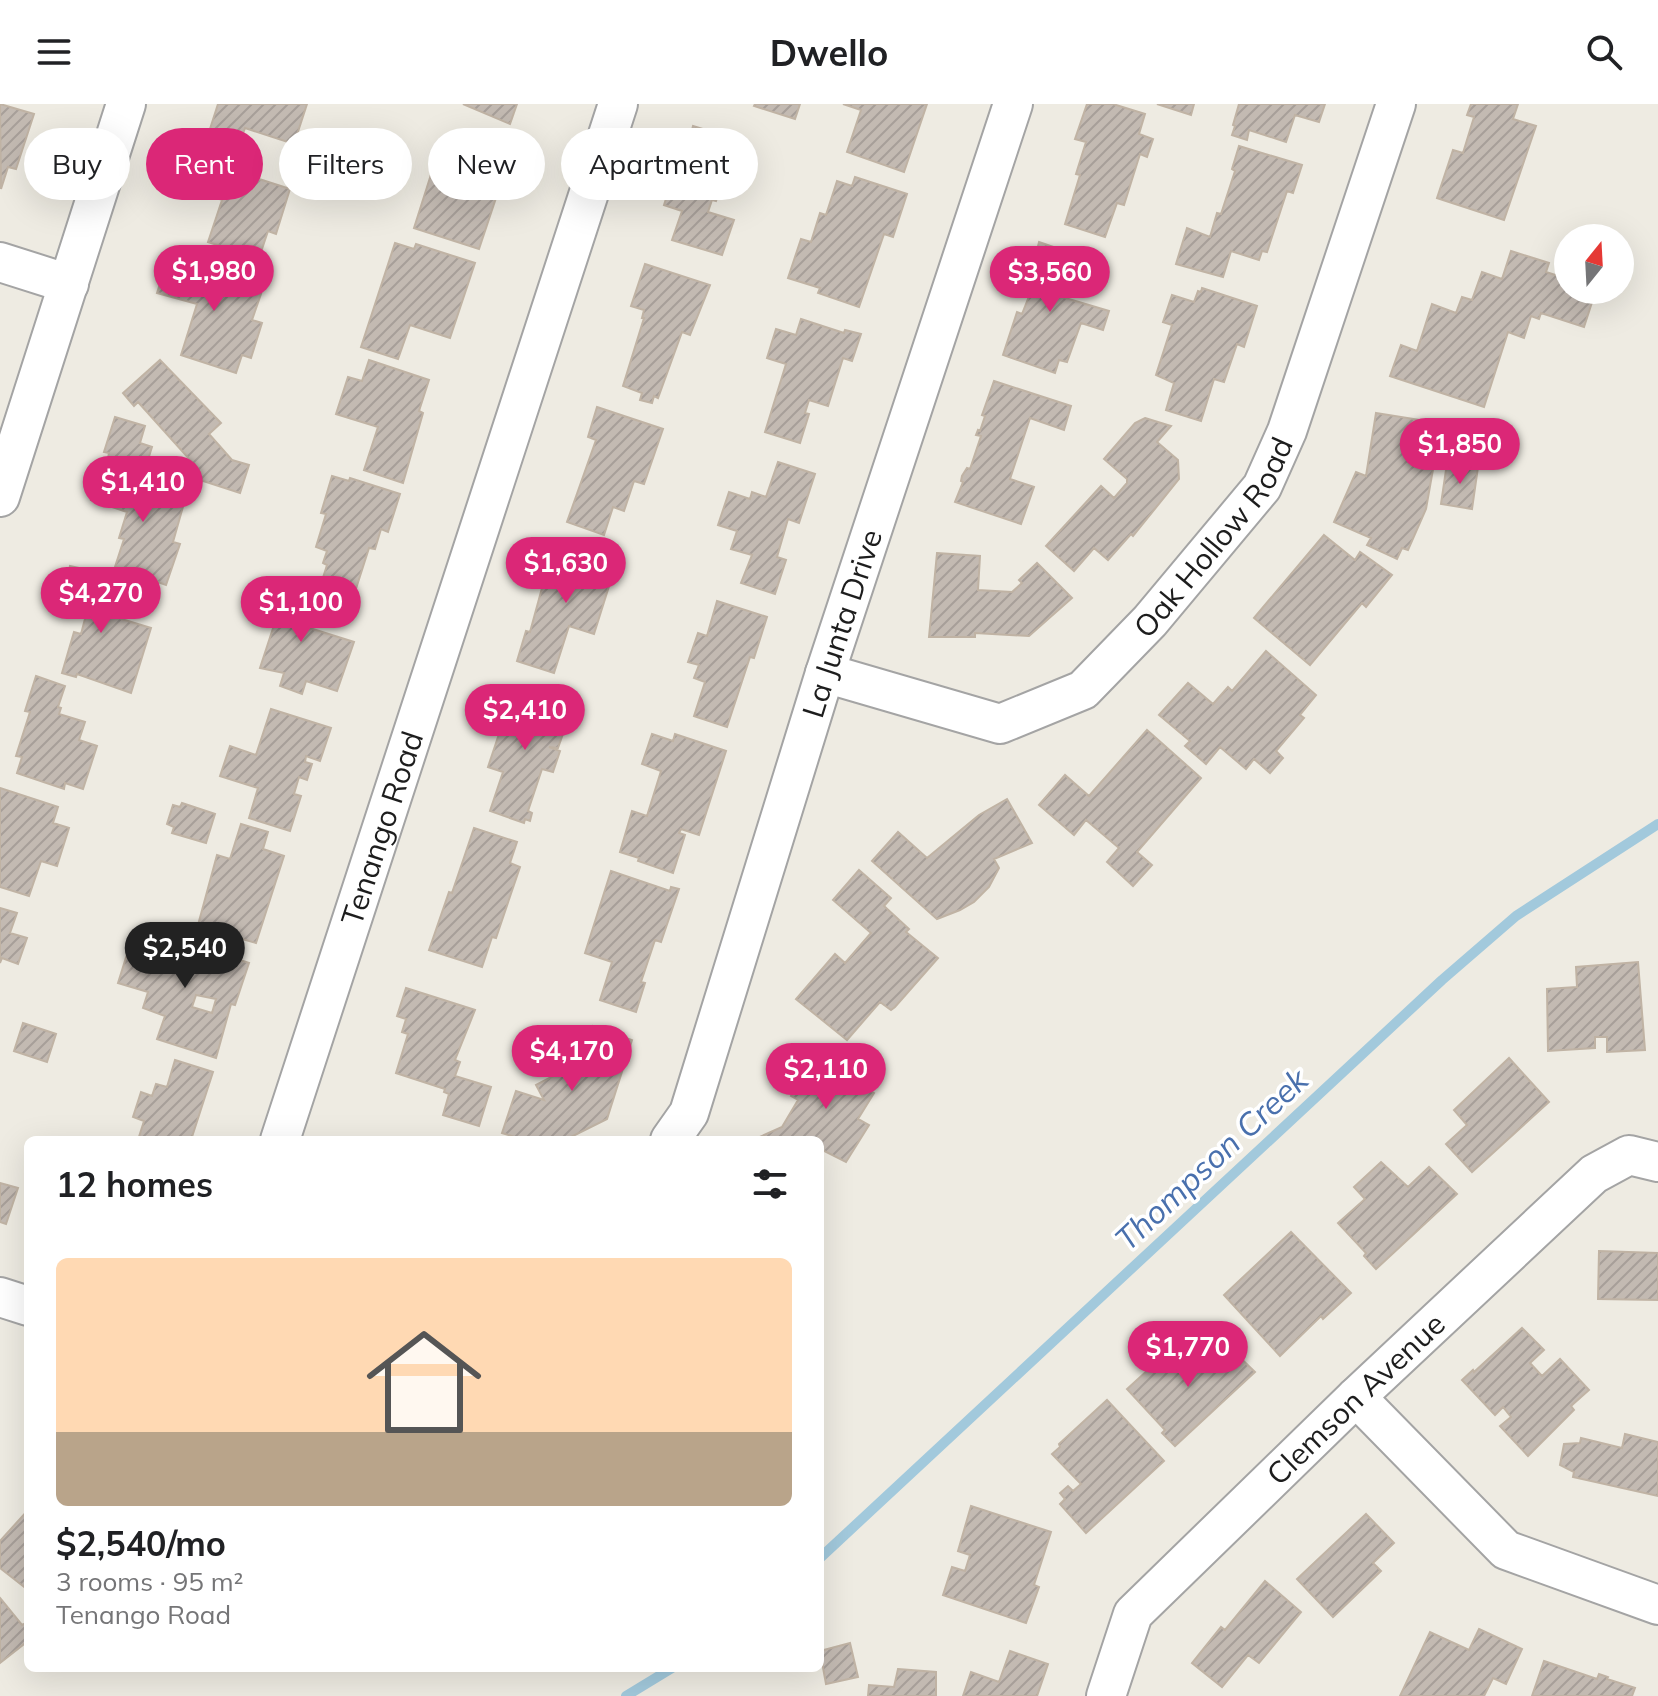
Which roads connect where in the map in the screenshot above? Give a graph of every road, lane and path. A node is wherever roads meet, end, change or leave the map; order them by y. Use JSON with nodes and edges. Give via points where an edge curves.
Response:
{"nodes":[{"id":1,"x":126,"y":104,"type":"edge"},
{"id":2,"x":618,"y":104,"type":"edge"},
{"id":3,"x":1013,"y":104,"type":"edge"},
{"id":4,"x":1396,"y":104,"type":"edge"},
{"id":5,"x":0,"y":262,"type":"edge"},
{"id":6,"x":69,"y":284,"type":"junction"},
{"id":7,"x":0,"y":497,"type":"edge"},
{"id":8,"x":825,"y":673,"type":"junction"},
{"id":9,"x":287,"y":1136,"type":"edge"},
{"id":10,"x":673,"y":1136,"type":"edge"},
{"id":11,"x":1658,"y":1162,"type":"edge"},
{"id":12,"x":1356,"y":1397,"type":"junction"},
{"id":13,"x":1658,"y":1605,"type":"edge"},
{"id":14,"x":1106,"y":1696,"type":"edge"}],
"edges":[{"from":1,"to":6,"type":"street"},
{"from":2,"to":9,"type":"street","name":"Tenango Road"},
{"from":3,"to":8,"type":"street","name":"La Junta Drive"},
{"from":4,"to":8,"type":"street","name":"Oak Hollow Road","via":[[1287,431],[1262,487],[1150,621],[1083,690],[1000,724]]},
{"from":5,"to":6,"type":"street"},
{"from":6,"to":7,"type":"street"},
{"from":8,"to":10,"type":"street","name":"La Junta Drive","via":[[689,1113]]},
{"from":11,"to":12,"type":"street","name":"Clemson Avenue","via":[[1629,1155],[1594,1174]]},
{"from":12,"to":13,"type":"street","via":[[1506,1550]]},
{"from":12,"to":14,"type":"street","name":"Clemson Avenue","via":[[1133,1614]]}]}
